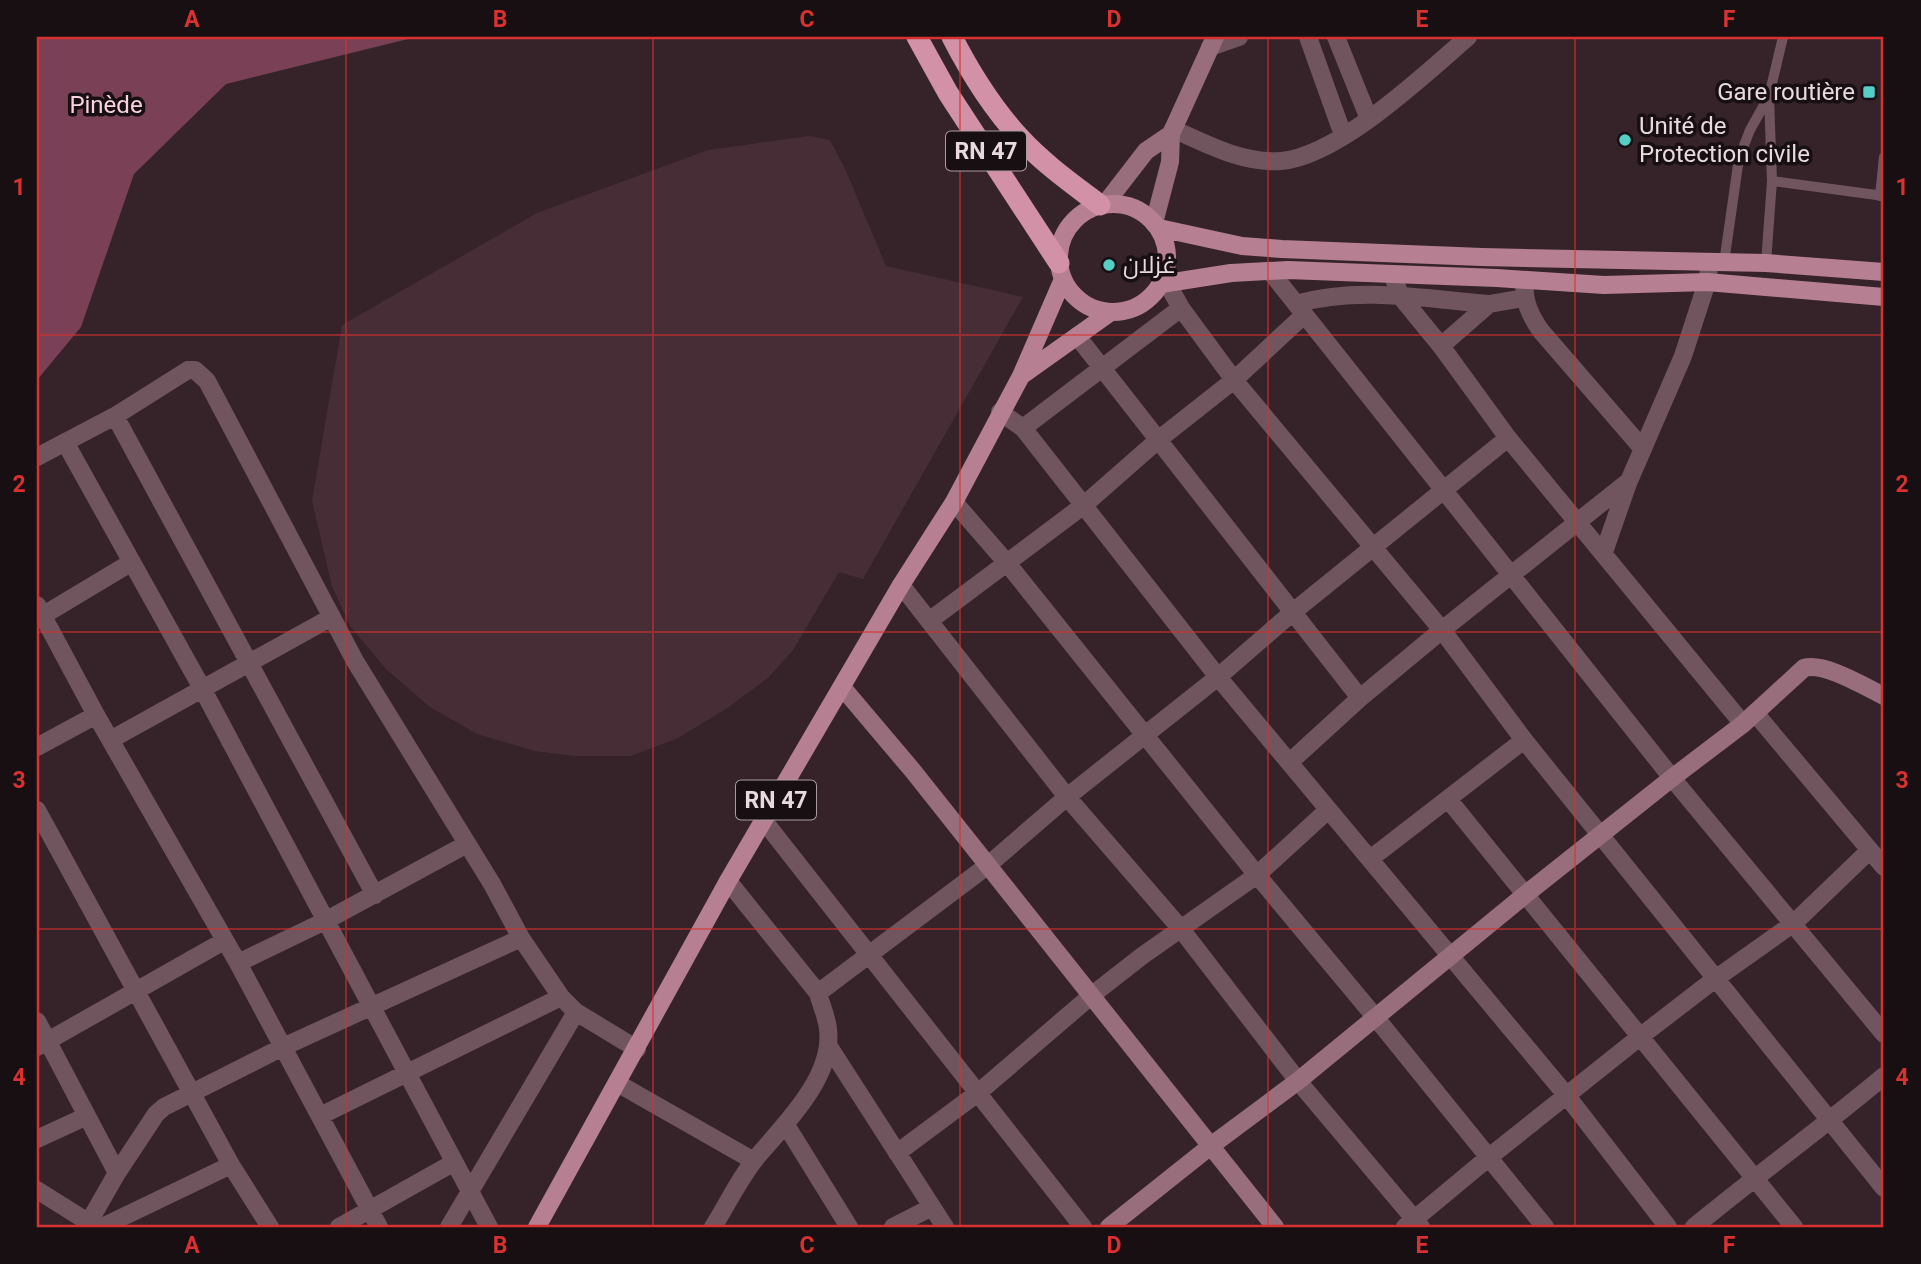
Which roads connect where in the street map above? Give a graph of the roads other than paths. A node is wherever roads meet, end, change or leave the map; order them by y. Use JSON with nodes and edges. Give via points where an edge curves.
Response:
{"nodes":[{"id":1,"x":917,"y":37,"type":"edge"},
{"id":2,"x":952,"y":37,"type":"edge"},
{"id":3,"x":1240,"y":37,"type":"edge"},
{"id":4,"x":1308,"y":37,"type":"edge"},
{"id":5,"x":1338,"y":37,"type":"edge"},
{"id":6,"x":1468,"y":37,"type":"edge"},
{"id":7,"x":1783,"y":37,"type":"edge"},
{"id":8,"x":1213,"y":42,"type":"edge"},
{"id":9,"x":1769,"y":96,"type":"junction"},
{"id":10,"x":1369,"y":119,"type":"junction"},
{"id":11,"x":1172,"y":132,"type":"junction"},
{"id":12,"x":1343,"y":135,"type":"junction"},
{"id":13,"x":1884,"y":157,"type":"edge"},
{"id":14,"x":1772,"y":181,"type":"junction"},
{"id":15,"x":1882,"y":196,"type":"edge"},
{"id":16,"x":1103,"y":205,"type":"junction"},
{"id":17,"x":1157,"y":225,"type":"junction"},
{"id":18,"x":1717,"y":262,"type":"junction"},
{"id":19,"x":1766,"y":264,"type":"junction"},
{"id":20,"x":1061,"y":271,"type":"junction"},
{"id":21,"x":1269,"y":271,"type":"junction"},
{"id":22,"x":1884,"y":272,"type":"edge"},
{"id":23,"x":1392,"y":274,"type":"junction"},
{"id":24,"x":1707,"y":282,"type":"junction"},
{"id":25,"x":1164,"y":284,"type":"junction"},
{"id":26,"x":1524,"y":289,"type":"junction"},
{"id":27,"x":1884,"y":297,"type":"edge"},
{"id":28,"x":1401,"y":298,"type":"junction"},
{"id":29,"x":1489,"y":304,"type":"junction"},
{"id":30,"x":1181,"y":308,"type":"junction"},
{"id":31,"x":1300,"y":309,"type":"junction"},
{"id":32,"x":1111,"y":312,"type":"junction"},
{"id":33,"x":1077,"y":336,"type":"junction"},
{"id":34,"x":1441,"y":346,"type":"junction"},
{"id":35,"x":1102,"y":369,"type":"junction"},
{"id":36,"x":1021,"y":376,"type":"junction"},
{"id":37,"x":1234,"y":380,"type":"junction"},
{"id":38,"x":1000,"y":412,"type":"junction"},
{"id":39,"x":115,"y":416,"type":"junction"},
{"id":40,"x":1023,"y":428,"type":"junction"},
{"id":41,"x":1508,"y":438,"type":"junction"},
{"id":42,"x":1158,"y":440,"type":"junction"},
{"id":43,"x":65,"y":442,"type":"junction"},
{"id":44,"x":1643,"y":449,"type":"junction"},
{"id":45,"x":37,"y":457,"type":"edge"},
{"id":46,"x":1629,"y":481,"type":"junction"},
{"id":47,"x":1441,"y":490,"type":"junction"},
{"id":48,"x":954,"y":502,"type":"junction"},
{"id":49,"x":1084,"y":505,"type":"junction"},
{"id":50,"x":1578,"y":520,"type":"junction"},
{"id":51,"x":1372,"y":549,"type":"junction"},
{"id":52,"x":1604,"y":552,"type":"junction"},
{"id":53,"x":132,"y":562,"type":"junction"},
{"id":54,"x":1007,"y":563,"type":"junction"},
{"id":55,"x":1511,"y":574,"type":"junction"},
{"id":56,"x":901,"y":585,"type":"junction"},
{"id":57,"x":40,"y":611,"type":"edge"},
{"id":58,"x":1293,"y":612,"type":"junction"},
{"id":59,"x":331,"y":617,"type":"junction"},
{"id":60,"x":929,"y":621,"type":"junction"},
{"id":61,"x":1442,"y":630,"type":"junction"},
{"id":62,"x":53,"y":638,"type":"junction"},
{"id":63,"x":37,"y":647,"type":"edge"},
{"id":64,"x":249,"y":663,"type":"junction"},
{"id":65,"x":1219,"y":677,"type":"junction"},
{"id":66,"x":842,"y":687,"type":"junction"},
{"id":67,"x":204,"y":690,"type":"junction"},
{"id":68,"x":1884,"y":696,"type":"edge"},
{"id":69,"x":1360,"y":698,"type":"junction"},
{"id":70,"x":96,"y":715,"type":"junction"},
{"id":71,"x":1749,"y":719,"type":"junction"},
{"id":72,"x":1145,"y":734,"type":"junction"},
{"id":73,"x":112,"y":739,"type":"junction"},
{"id":74,"x":1524,"y":740,"type":"junction"},
{"id":75,"x":37,"y":747,"type":"edge"},
{"id":76,"x":1290,"y":762,"type":"junction"},
{"id":77,"x":1672,"y":778,"type":"junction"},
{"id":78,"x":1067,"y":797,"type":"junction"},
{"id":79,"x":1448,"y":799,"type":"junction"},
{"id":80,"x":37,"y":810,"type":"edge"},
{"id":81,"x":1328,"y":810,"type":"junction"},
{"id":82,"x":764,"y":821,"type":"junction"},
{"id":83,"x":1600,"y":837,"type":"junction"},
{"id":84,"x":467,"y":844,"type":"junction"},
{"id":85,"x":1870,"y":850,"type":"junction"},
{"id":86,"x":1370,"y":859,"type":"junction"},
{"id":87,"x":987,"y":866,"type":"junction"},
{"id":88,"x":1884,"y":867,"type":"edge"},
{"id":89,"x":1256,"y":875,"type":"junction"},
{"id":90,"x":728,"y":881,"type":"junction"},
{"id":91,"x":1526,"y":894,"type":"junction"},
{"id":92,"x":375,"y":895,"type":"junction"},
{"id":93,"x":325,"y":921,"type":"junction"},
{"id":94,"x":1794,"y":923,"type":"junction"},
{"id":95,"x":1181,"y":929,"type":"junction"},
{"id":96,"x":521,"y":938,"type":"junction"},
{"id":97,"x":224,"y":941,"type":"junction"},
{"id":98,"x":869,"y":952,"type":"junction"},
{"id":99,"x":1449,"y":957,"type":"junction"},
{"id":100,"x":238,"y":963,"type":"junction"},
{"id":101,"x":1715,"y":979,"type":"junction"},
{"id":102,"x":136,"y":992,"type":"junction"},
{"id":103,"x":818,"y":993,"type":"junction"},
{"id":104,"x":1092,"y":995,"type":"junction"},
{"id":105,"x":561,"y":997,"type":"junction"},
{"id":106,"x":371,"y":1005,"type":"junction"},
{"id":107,"x":576,"y":1012,"type":"junction"},
{"id":108,"x":1376,"y":1018,"type":"junction"},
{"id":109,"x":37,"y":1021,"type":"edge"},
{"id":110,"x":1884,"y":1034,"type":"edge"},
{"id":111,"x":1641,"y":1036,"type":"junction"},
{"id":112,"x":42,"y":1044,"type":"edge"},
{"id":113,"x":828,"y":1045,"type":"junction"},
{"id":114,"x":283,"y":1047,"type":"junction"},
{"id":115,"x":637,"y":1049,"type":"junction"},
{"id":116,"x":406,"y":1071,"type":"junction"},
{"id":117,"x":1884,"y":1076,"type":"edge"},
{"id":118,"x":1298,"y":1081,"type":"junction"},
{"id":119,"x":617,"y":1083,"type":"junction"},
{"id":120,"x":192,"y":1092,"type":"junction"},
{"id":121,"x":979,"y":1093,"type":"junction"},
{"id":122,"x":1567,"y":1096,"type":"junction"},
{"id":123,"x":87,"y":1116,"type":"junction"},
{"id":124,"x":320,"y":1116,"type":"junction"},
{"id":125,"x":1831,"y":1121,"type":"junction"},
{"id":126,"x":786,"y":1125,"type":"junction"},
{"id":127,"x":37,"y":1139,"type":"edge"},
{"id":128,"x":1212,"y":1145,"type":"junction"},
{"id":129,"x":897,"y":1153,"type":"junction"},
{"id":130,"x":1488,"y":1158,"type":"junction"},
{"id":131,"x":754,"y":1161,"type":"junction"},
{"id":132,"x":453,"y":1163,"type":"junction"},
{"id":133,"x":230,"y":1165,"type":"junction"},
{"id":134,"x":117,"y":1173,"type":"junction"},
{"id":135,"x":1754,"y":1177,"type":"junction"},
{"id":136,"x":1884,"y":1188,"type":"edge"},
{"id":137,"x":37,"y":1190,"type":"edge"},
{"id":138,"x":470,"y":1195,"type":"junction"},
{"id":139,"x":932,"y":1207,"type":"junction"},
{"id":140,"x":370,"y":1210,"type":"junction"},
{"id":141,"x":1414,"y":1225,"type":"edge"},
{"id":142,"x":93,"y":1226,"type":"edge"},
{"id":143,"x":270,"y":1227,"type":"edge"},
{"id":144,"x":339,"y":1227,"type":"edge"},
{"id":145,"x":379,"y":1227,"type":"edge"},
{"id":146,"x":449,"y":1227,"type":"edge"},
{"id":147,"x":489,"y":1227,"type":"edge"},
{"id":148,"x":537,"y":1227,"type":"edge"},
{"id":149,"x":713,"y":1227,"type":"edge"},
{"id":150,"x":849,"y":1227,"type":"edge"},
{"id":151,"x":893,"y":1227,"type":"edge"},
{"id":152,"x":945,"y":1227,"type":"edge"},
{"id":153,"x":1083,"y":1227,"type":"edge"},
{"id":154,"x":1109,"y":1227,"type":"edge"},
{"id":155,"x":1275,"y":1227,"type":"edge"},
{"id":156,"x":1545,"y":1227,"type":"edge"},
{"id":157,"x":1668,"y":1227,"type":"edge"},
{"id":158,"x":1694,"y":1227,"type":"edge"},
{"id":159,"x":1794,"y":1227,"type":"edge"}],
"edges":[{"from":1,"to":20,"type":"highway","number":"RN 47"},
{"from":2,"to":16,"type":"highway","number":"RN 47","via":[[971,75],[1022,141]]},
{"from":3,"to":8,"type":"street"},
{"from":4,"to":12,"type":"street"},
{"from":5,"to":10,"type":"street"},
{"from":6,"to":10,"type":"street"},
{"from":7,"to":9,"type":"lane"},
{"from":8,"to":11,"type":"street"},
{"from":9,"to":14,"type":"lane"},
{"from":9,"to":18,"type":"lane","via":[[1739,159]]},
{"from":10,"to":12,"type":"street"},
{"from":11,"to":12,"type":"street","via":[[1219,149],[1279,161],[1320,150]]},
{"from":11,"to":16,"type":"street","via":[[1146,151]]},
{"from":11,"to":17,"type":"street"},
{"from":13,"to":15,"type":"lane"},
{"from":14,"to":15,"type":"lane"},
{"from":14,"to":19,"type":"lane"},
{"from":16,"to":17,"type":"main road","via":[[1132,207]]},
{"from":16,"to":20,"type":"main road","via":[[1086,211],[1069,227],[1060,248]]},
{"from":17,"to":18,"type":"main road","via":[[1242,246],[1282,249]]},
{"from":17,"to":25,"type":"main road","via":[[1168,256]]},
{"from":18,"to":19,"type":"main road"},
{"from":18,"to":24,"type":"street"},
{"from":19,"to":22,"type":"main road"},
{"from":20,"to":32,"type":"main road","via":[[1082,303]]},
{"from":20,"to":36,"type":"main road","number":"RN 47"},
{"from":21,"to":23,"type":"main road"},
{"from":21,"to":25,"type":"main road"},
{"from":21,"to":31,"type":"street"},
{"from":23,"to":26,"type":"main road"},
{"from":23,"to":28,"type":"street"},
{"from":24,"to":26,"type":"main road"},
{"from":24,"to":27,"type":"main road"},
{"from":24,"to":44,"type":"street","via":[[1683,356]]},
{"from":25,"to":30,"type":"street"},
{"from":25,"to":32,"type":"main road","via":[[1140,305]]},
{"from":26,"to":29,"type":"street"},
{"from":26,"to":44,"type":"street","via":[[1530,315],[1541,331]]},
{"from":28,"to":29,"type":"street"},
{"from":28,"to":31,"type":"street","via":[[1314,299]]},
{"from":28,"to":34,"type":"street"},
{"from":29,"to":34,"type":"street"},
{"from":30,"to":35,"type":"street"},
{"from":30,"to":37,"type":"street"},
{"from":31,"to":37,"type":"street"},
{"from":31,"to":47,"type":"street"},
{"from":32,"to":33,"type":"main road","number":"RN 47"},
{"from":33,"to":35,"type":"street"},
{"from":33,"to":36,"type":"main road","number":"RN 47"},
{"from":34,"to":41,"type":"street"},
{"from":35,"to":40,"type":"street"},
{"from":35,"to":42,"type":"street"},
{"from":36,"to":38,"type":"main road","number":"RN 47"},
{"from":37,"to":42,"type":"street"},
{"from":37,"to":51,"type":"street"},
{"from":38,"to":40,"type":"street"},
{"from":38,"to":48,"type":"main road","number":"RN 47"},
{"from":39,"to":43,"type":"street"},
{"from":39,"to":59,"type":"street","via":[[188,370],[200,374],[212,387]]},
{"from":39,"to":64,"type":"street"},
{"from":40,"to":49,"type":"street"},
{"from":41,"to":47,"type":"street"},
{"from":41,"to":50,"type":"street"},
{"from":42,"to":49,"type":"street"},
{"from":42,"to":58,"type":"street"},
{"from":43,"to":45,"type":"street"},
{"from":43,"to":53,"type":"street"},
{"from":44,"to":46,"type":"street"},
{"from":46,"to":50,"type":"street"},
{"from":46,"to":52,"type":"street"},
{"from":47,"to":51,"type":"street"},
{"from":47,"to":55,"type":"street"},
{"from":48,"to":54,"type":"street"},
{"from":48,"to":56,"type":"main road","number":"RN 47"},
{"from":49,"to":54,"type":"street"},
{"from":49,"to":65,"type":"street"},
{"from":50,"to":52,"type":"street"},
{"from":50,"to":55,"type":"street"},
{"from":51,"to":58,"type":"street"},
{"from":51,"to":61,"type":"street"},
{"from":52,"to":71,"type":"street"},
{"from":53,"to":57,"type":"street"},
{"from":53,"to":67,"type":"street"},
{"from":54,"to":60,"type":"street"},
{"from":54,"to":72,"type":"street"},
{"from":55,"to":61,"type":"street"},
{"from":55,"to":77,"type":"street"},
{"from":56,"to":60,"type":"street"},
{"from":56,"to":66,"type":"main road","number":"RN 47"},
{"from":57,"to":62,"type":"street"},
{"from":58,"to":65,"type":"street"},
{"from":58,"to":69,"type":"street"},
{"from":59,"to":64,"type":"street"},
{"from":59,"to":84,"type":"street"},
{"from":60,"to":78,"type":"street"},
{"from":61,"to":69,"type":"street"},
{"from":61,"to":74,"type":"street"},
{"from":62,"to":63,"type":"street"},
{"from":62,"to":70,"type":"street"},
{"from":64,"to":67,"type":"street"},
{"from":64,"to":92,"type":"street"},
{"from":65,"to":72,"type":"street"},
{"from":65,"to":76,"type":"street"},
{"from":66,"to":82,"type":"main road","number":"RN 47"},
{"from":66,"to":87,"type":"street"},
{"from":67,"to":73,"type":"street"},
{"from":67,"to":93,"type":"street"},
{"from":68,"to":71,"type":"street","via":[[1812,665]]},
{"from":69,"to":76,"type":"street"},
{"from":70,"to":73,"type":"street"},
{"from":70,"to":75,"type":"street"},
{"from":71,"to":77,"type":"street"},
{"from":71,"to":85,"type":"street"},
{"from":72,"to":78,"type":"street"},
{"from":72,"to":89,"type":"street"},
{"from":73,"to":97,"type":"street"},
{"from":74,"to":79,"type":"street"},
{"from":74,"to":83,"type":"street"},
{"from":76,"to":81,"type":"street"},
{"from":77,"to":83,"type":"street"},
{"from":77,"to":94,"type":"street"},
{"from":78,"to":87,"type":"street"},
{"from":78,"to":95,"type":"street"},
{"from":79,"to":86,"type":"street"},
{"from":79,"to":91,"type":"street"},
{"from":80,"to":102,"type":"street"},
{"from":81,"to":86,"type":"street"},
{"from":81,"to":89,"type":"street"},
{"from":82,"to":90,"type":"main road","number":"RN 47"},
{"from":82,"to":98,"type":"street"},
{"from":83,"to":91,"type":"street"},
{"from":83,"to":101,"type":"street"},
{"from":84,"to":92,"type":"street"},
{"from":84,"to":96,"type":"street"},
{"from":85,"to":88,"type":"street"},
{"from":85,"to":94,"type":"street"},
{"from":86,"to":99,"type":"street"},
{"from":87,"to":98,"type":"street"},
{"from":87,"to":104,"type":"street"},
{"from":89,"to":95,"type":"street"},
{"from":89,"to":108,"type":"street"},
{"from":90,"to":103,"type":"street"},
{"from":90,"to":115,"type":"main road","number":"RN 47"},
{"from":91,"to":99,"type":"street"},
{"from":91,"to":111,"type":"street"},
{"from":92,"to":93,"type":"street"},
{"from":93,"to":100,"type":"street"},
{"from":93,"to":106,"type":"street"},
{"from":94,"to":101,"type":"street"},
{"from":94,"to":110,"type":"street"},
{"from":95,"to":104,"type":"street"},
{"from":95,"to":118,"type":"street"},
{"from":96,"to":105,"type":"street"},
{"from":96,"to":106,"type":"street"},
{"from":97,"to":100,"type":"street"},
{"from":97,"to":102,"type":"street"},
{"from":98,"to":103,"type":"street"},
{"from":98,"to":121,"type":"street"},
{"from":99,"to":108,"type":"street"},
{"from":99,"to":122,"type":"street"},
{"from":100,"to":114,"type":"street"},
{"from":101,"to":111,"type":"street"},
{"from":101,"to":125,"type":"street"},
{"from":102,"to":112,"type":"street"},
{"from":102,"to":120,"type":"street"},
{"from":103,"to":113,"type":"street"},
{"from":104,"to":121,"type":"street"},
{"from":104,"to":128,"type":"street"},
{"from":105,"to":107,"type":"street"},
{"from":105,"to":116,"type":"street"},
{"from":106,"to":114,"type":"street"},
{"from":106,"to":116,"type":"street"},
{"from":107,"to":115,"type":"street"},
{"from":107,"to":138,"type":"street"},
{"from":108,"to":118,"type":"street"},
{"from":108,"to":130,"type":"street"},
{"from":109,"to":112,"type":"street"},
{"from":111,"to":122,"type":"street"},
{"from":111,"to":135,"type":"street"},
{"from":112,"to":123,"type":"street"},
{"from":113,"to":126,"type":"street","via":[[810,1090]]},
{"from":113,"to":129,"type":"street"},
{"from":114,"to":120,"type":"street"},
{"from":114,"to":124,"type":"street"},
{"from":115,"to":119,"type":"main road","number":"RN 47"},
{"from":116,"to":124,"type":"street"},
{"from":116,"to":132,"type":"street"},
{"from":117,"to":125,"type":"street"},
{"from":118,"to":128,"type":"street"},
{"from":118,"to":141,"type":"street"},
{"from":119,"to":131,"type":"street"},
{"from":119,"to":148,"type":"main road","number":"RN 47"},
{"from":120,"to":133,"type":"street"},
{"from":120,"to":134,"type":"street","via":[[156,1114]]},
{"from":121,"to":129,"type":"street"},
{"from":121,"to":153,"type":"street"},
{"from":122,"to":130,"type":"street"},
{"from":122,"to":157,"type":"street"},
{"from":123,"to":127,"type":"street"},
{"from":123,"to":134,"type":"street"},
{"from":124,"to":140,"type":"street"},
{"from":125,"to":135,"type":"street"},
{"from":125,"to":136,"type":"street"},
{"from":126,"to":131,"type":"street"},
{"from":126,"to":150,"type":"street"},
{"from":128,"to":154,"type":"street"},
{"from":128,"to":155,"type":"street"},
{"from":129,"to":139,"type":"street"},
{"from":130,"to":141,"type":"street"},
{"from":130,"to":156,"type":"street"},
{"from":131,"to":149,"type":"street"},
{"from":132,"to":138,"type":"street"},
{"from":132,"to":140,"type":"street"},
{"from":133,"to":142,"type":"street"},
{"from":133,"to":143,"type":"street"},
{"from":134,"to":142,"type":"street"},
{"from":135,"to":158,"type":"street"},
{"from":135,"to":159,"type":"street"},
{"from":137,"to":142,"type":"street"},
{"from":138,"to":146,"type":"street"},
{"from":138,"to":147,"type":"street"},
{"from":139,"to":151,"type":"street"},
{"from":139,"to":152,"type":"street"},
{"from":140,"to":144,"type":"street"},
{"from":140,"to":145,"type":"street"}]}
